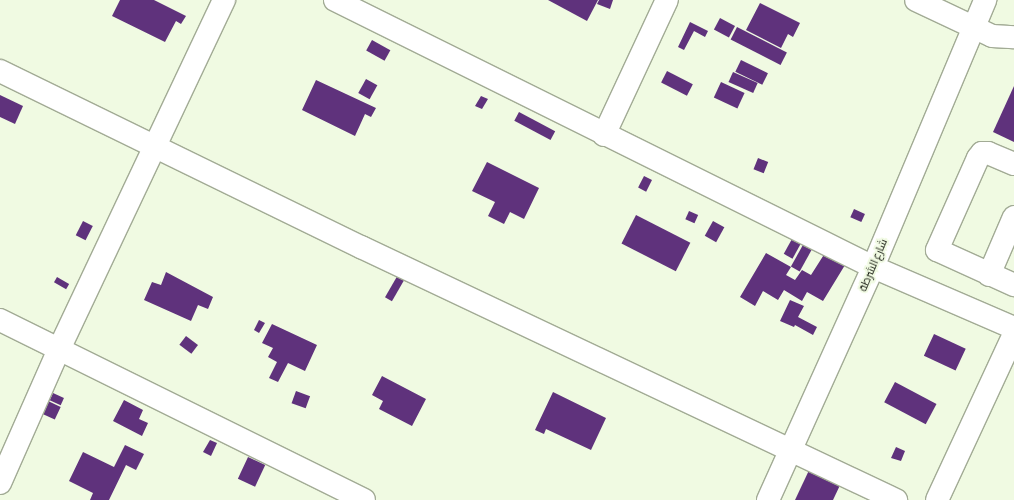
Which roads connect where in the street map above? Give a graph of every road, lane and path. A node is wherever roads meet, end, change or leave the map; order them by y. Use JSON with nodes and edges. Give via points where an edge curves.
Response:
{"nodes":[{"id":1,"x":224,"y":0,"type":"edge"},
{"id":2,"x":335,"y":0,"type":"edge"},
{"id":3,"x":667,"y":0,"type":"edge"},
{"id":4,"x":916,"y":0,"type":"edge"},
{"id":5,"x":985,"y":0,"type":"edge"},
{"id":6,"x":974,"y":27,"type":"junction"},
{"id":7,"x":1014,"y":37,"type":"edge"},
{"id":8,"x":0,"y":71,"type":"edge"},
{"id":9,"x":604,"y":135,"type":"junction"},
{"id":10,"x":157,"y":145,"type":"junction"},
{"id":11,"x":1014,"y":164,"type":"edge"},
{"id":12,"x":1014,"y":217,"type":"edge"},
{"id":13,"x":873,"y":267,"type":"junction"},
{"id":14,"x":989,"y":275,"type":"junction"},
{"id":15,"x":1014,"y":285,"type":"edge"},
{"id":16,"x":0,"y":320,"type":"edge"},
{"id":17,"x":1014,"y":328,"type":"edge"},
{"id":18,"x":1014,"y":334,"type":"edge"},
{"id":19,"x":60,"y":347,"type":"junction"},
{"id":20,"x":791,"y":450,"type":"junction"},
{"id":21,"x":0,"y":483,"type":"edge"},
{"id":22,"x":364,"y":500,"type":"edge"},
{"id":23,"x":768,"y":500,"type":"edge"},
{"id":24,"x":896,"y":500,"type":"edge"},
{"id":25,"x":937,"y":500,"type":"edge"}],
"edges":[{"from":1,"to":10,"type":"street"},
{"from":2,"to":9,"type":"street"},
{"from":3,"to":9,"type":"street"},
{"from":4,"to":6,"type":"street"},
{"from":5,"to":6,"type":"street","name":"شارع الشرطة"},
{"from":6,"to":7,"type":"street","via":[[992,36]]},
{"from":6,"to":13,"type":"street","name":"شارع الشرطة"},
{"from":8,"to":10,"type":"street"},
{"from":9,"to":13,"type":"street"},
{"from":10,"to":19,"type":"street"},
{"from":10,"to":20,"type":"street","via":[[361,247]]},
{"from":11,"to":14,"type":"street","via":[[982,153],[938,246],[940,254]]},
{"from":12,"to":14,"type":"street"},
{"from":13,"to":17,"type":"street"},
{"from":13,"to":20,"type":"street","name":"شارع الشرطة"},
{"from":14,"to":15,"type":"street"},
{"from":16,"to":19,"type":"street"},
{"from":18,"to":25,"type":"street"},
{"from":19,"to":21,"type":"street"},
{"from":19,"to":22,"type":"street"},
{"from":20,"to":23,"type":"street","name":"شارع الشرطة"},
{"from":20,"to":24,"type":"street"}]}
